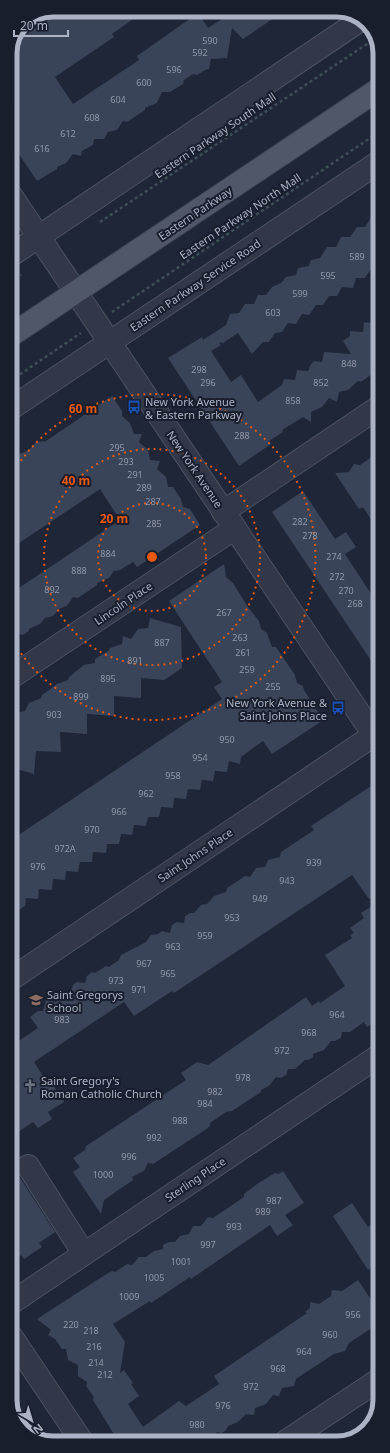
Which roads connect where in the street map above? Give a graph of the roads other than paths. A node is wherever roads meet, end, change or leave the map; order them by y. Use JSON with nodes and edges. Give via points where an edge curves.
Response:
{"nodes":[{"id":1,"x":356,"y":23,"type":"edge"},
{"id":2,"x":373,"y":93,"type":"edge"},
{"id":3,"x":373,"y":166,"type":"edge"},
{"id":4,"x":17,"y":204,"type":"edge"},
{"id":5,"x":39,"y":237,"type":"junction"},
{"id":6,"x":17,"y":251,"type":"edge"},
{"id":7,"x":76,"y":293,"type":"junction"},
{"id":8,"x":17,"y":331,"type":"edge"},
{"id":9,"x":110,"y":342,"type":"junction"},
{"id":10,"x":17,"y":404,"type":"edge"},
{"id":11,"x":373,"y":412,"type":"edge"},
{"id":12,"x":229,"y":520,"type":"junction"},
{"id":13,"x":17,"y":673,"type":"edge"},
{"id":14,"x":373,"y":729,"type":"edge"},
{"id":15,"x":373,"y":739,"type":"edge"},
{"id":16,"x":17,"y":975,"type":"edge"},
{"id":17,"x":373,"y":1060,"type":"edge"},
{"id":18,"x":28,"y":1166,"type":"dead end"},
{"id":19,"x":84,"y":1254,"type":"junction"},
{"id":20,"x":17,"y":1298,"type":"edge"},
{"id":21,"x":17,"y":1345,"type":"edge"},
{"id":22,"x":373,"y":1384,"type":"edge"},
{"id":23,"x":78,"y":1436,"type":"edge"},
{"id":24,"x":295,"y":1436,"type":"edge"}],
"edges":[{"from":1,"to":5,"type":"street"},
{"from":2,"to":7,"type":"main road","name":"Eastern Parkway"},
{"from":3,"to":9,"type":"street","name":"Eastern Parkway Service Road"},
{"from":4,"to":5,"type":"street","name":"New York Avenue"},
{"from":5,"to":6,"type":"street"},
{"from":5,"to":7,"type":"street","name":"New York Avenue"},
{"from":7,"to":8,"type":"main road","name":"Eastern Parkway"},
{"from":7,"to":9,"type":"street","name":"New York Avenue"},
{"from":9,"to":10,"type":"street","name":"Eastern Parkway Service Road"},
{"from":9,"to":12,"type":"street","name":"New York Avenue"},
{"from":11,"to":12,"type":"street","name":"Lincoln Place"},
{"from":12,"to":13,"type":"street","name":"Lincoln Place"},
{"from":12,"to":14,"type":"street","name":"New York Avenue"},
{"from":15,"to":16,"type":"street","name":"Saint Johns Place"},
{"from":17,"to":19,"type":"street","name":"Sterling Place"},
{"from":18,"to":19,"type":"street"},
{"from":19,"to":20,"type":"street","name":"Sterling Place"},
{"from":21,"to":23,"type":"street"},
{"from":22,"to":24,"type":"street"}]}
